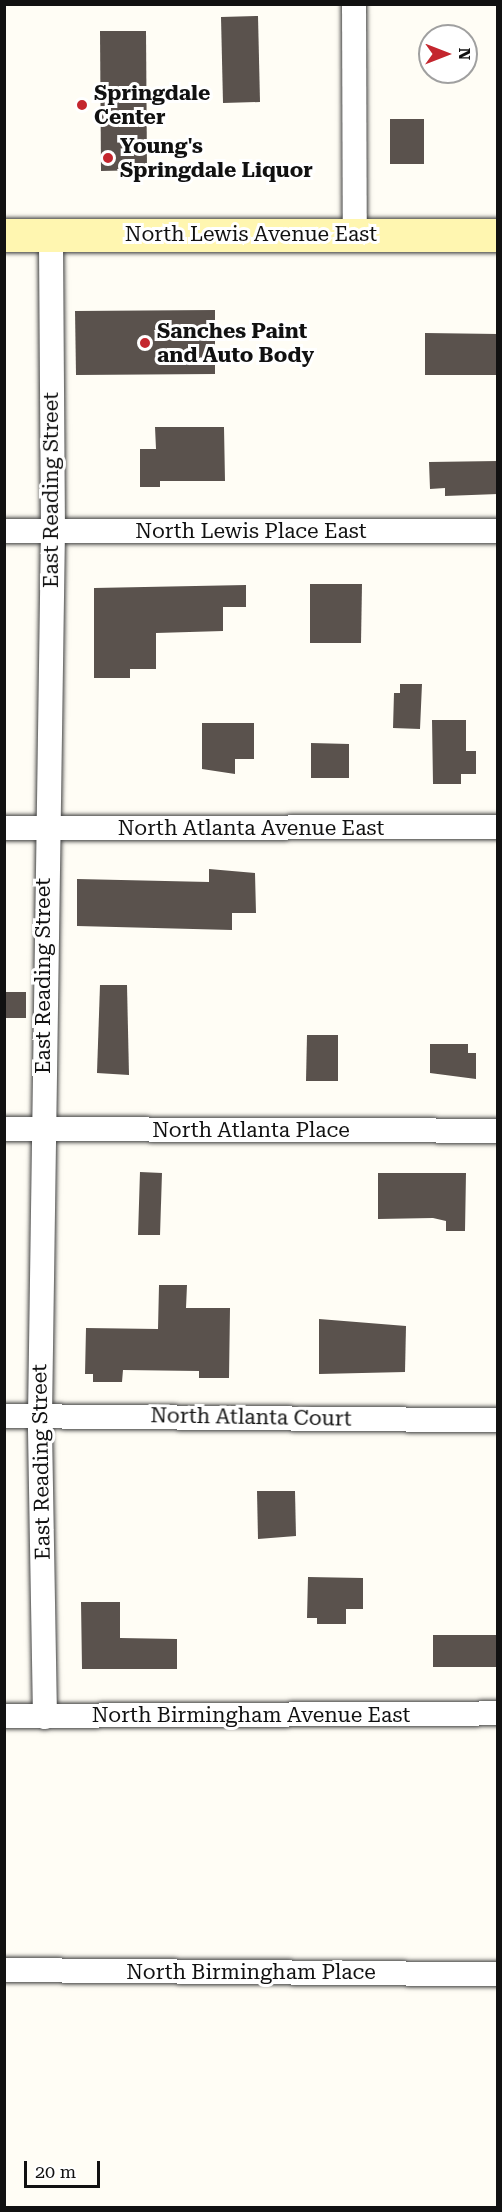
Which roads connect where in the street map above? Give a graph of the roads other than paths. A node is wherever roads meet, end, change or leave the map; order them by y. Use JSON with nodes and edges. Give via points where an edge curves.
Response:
{"nodes":[{"id":1,"x":354,"y":4,"type":"edge"},
{"id":2,"x":355,"y":234,"type":"junction"},
{"id":3,"x":4,"y":235,"type":"edge"},
{"id":4,"x":51,"y":235,"type":"junction"},
{"id":5,"x":498,"y":235,"type":"edge"},
{"id":6,"x":4,"y":531,"type":"edge"},
{"id":7,"x":53,"y":531,"type":"junction"},
{"id":8,"x":498,"y":531,"type":"edge"},
{"id":9,"x":498,"y":827,"type":"edge"},
{"id":10,"x":4,"y":828,"type":"edge"},
{"id":11,"x":44,"y":828,"type":"junction"},
{"id":12,"x":4,"y":1129,"type":"edge"},
{"id":13,"x":42,"y":1129,"type":"junction"},
{"id":14,"x":498,"y":1131,"type":"edge"},
{"id":15,"x":4,"y":1416,"type":"edge"},
{"id":16,"x":40,"y":1416,"type":"junction"},
{"id":17,"x":498,"y":1420,"type":"edge"},
{"id":18,"x":498,"y":1713,"type":"edge"},
{"id":19,"x":4,"y":1716,"type":"edge"},
{"id":20,"x":45,"y":1717,"type":"junction"},
{"id":21,"x":4,"y":1970,"type":"edge"},
{"id":22,"x":498,"y":1974,"type":"edge"}],
"edges":[{"from":1,"to":2,"type":"street"},
{"from":2,"to":4,"type":"main road","name":"North Lewis Avenue East"},
{"from":2,"to":5,"type":"main road","name":"North Lewis Avenue East"},
{"from":3,"to":4,"type":"main road","name":"North Lewis Avenue East"},
{"from":4,"to":7,"type":"street","name":"East Reading Street"},
{"from":6,"to":7,"type":"street","name":"North Lewis Place East"},
{"from":7,"to":8,"type":"street","name":"North Lewis Place East"},
{"from":7,"to":11,"type":"street","name":"East Reading Street"},
{"from":9,"to":11,"type":"street","name":"North Atlanta Avenue East"},
{"from":10,"to":11,"type":"street","name":"North Atlanta Avenue East"},
{"from":11,"to":13,"type":"street","name":"East Reading Street"},
{"from":12,"to":13,"type":"street","name":"North Atlanta Place"},
{"from":13,"to":14,"type":"street","name":"North Atlanta Place"},
{"from":13,"to":16,"type":"street","name":"East Reading Street"},
{"from":15,"to":16,"type":"street","name":"North Atlanta Court"},
{"from":16,"to":17,"type":"street","name":"North Atlanta Court"},
{"from":16,"to":20,"type":"street","name":"East Reading Street"},
{"from":18,"to":20,"type":"street","name":"North Birmingham Avenue East"},
{"from":19,"to":20,"type":"street","name":"North Birmingham Avenue East"},
{"from":21,"to":22,"type":"street","name":"North Birmingham Place"}]}
